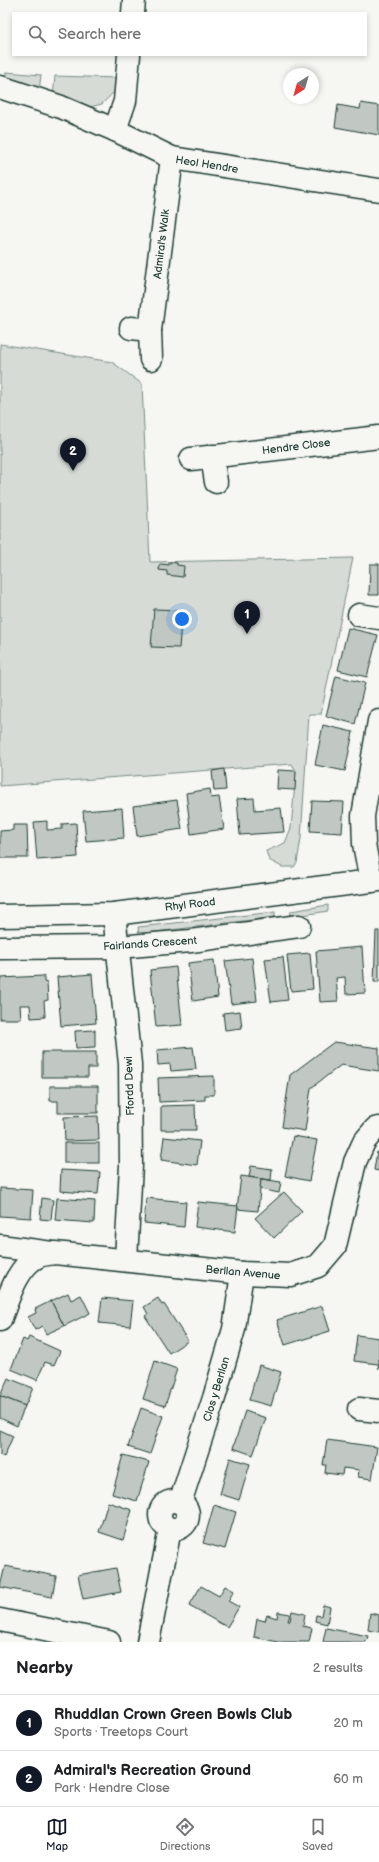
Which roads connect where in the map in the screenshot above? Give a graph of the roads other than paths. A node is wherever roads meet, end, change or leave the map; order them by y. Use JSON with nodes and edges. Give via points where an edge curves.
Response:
{"nodes":[{"id":1,"x":134,"y":0,"type":"edge"},
{"id":2,"x":133,"y":12,"type":"edge"},
{"id":3,"x":129,"y":56,"type":"edge"},
{"id":4,"x":0,"y":87,"type":"edge"},
{"id":5,"x":115,"y":130,"type":"junction"},
{"id":6,"x":172,"y":158,"type":"junction"},
{"id":7,"x":379,"y":190,"type":"edge"},
{"id":8,"x":151,"y":359,"type":"dead end"},
{"id":9,"x":379,"y":437,"type":"edge"},
{"id":10,"x":216,"y":482,"type":"dead end"},
{"id":11,"x":379,"y":721,"type":"edge"},
{"id":12,"x":375,"y":881,"type":"edge"},
{"id":13,"x":114,"y":914,"type":"junction"},
{"id":14,"x":0,"y":916,"type":"edge"},
{"id":15,"x":299,"y":926,"type":"dead end"},
{"id":16,"x":118,"y":947,"type":"junction"},
{"id":17,"x":0,"y":948,"type":"edge"},
{"id":18,"x":379,"y":1128,"type":"edge"},
{"id":19,"x":0,"y":1246,"type":"edge"},
{"id":20,"x":55,"y":1253,"type":"junction"},
{"id":21,"x":126,"y":1260,"type":"junction"},
{"id":22,"x":242,"y":1273,"type":"junction"},
{"id":23,"x":0,"y":1320,"type":"edge"},
{"id":24,"x":0,"y":1620,"type":"edge"},
{"id":25,"x":109,"y":1642,"type":"edge"},
{"id":26,"x":148,"y":1642,"type":"edge"}],
"edges":[{"from":1,"to":2,"type":"street"},
{"from":3,"to":5,"type":"street","via":[[125,101]]},
{"from":4,"to":5,"type":"street","name":"Heol Hendre","via":[[61,107]]},
{"from":5,"to":6,"type":"street","name":"Heol Hendre"},
{"from":6,"to":7,"type":"street","name":"Heol Hendre"},
{"from":6,"to":8,"type":"street","name":"Admiral's Walk","via":[[140,329]]},
{"from":9,"to":10,"type":"street","name":"Hendre Close","via":[[202,457]]},
{"from":11,"to":12,"type":"street","via":[[363,816],[364,844]]},
{"from":12,"to":13,"type":"street","name":"Rhyl Road"},
{"from":13,"to":14,"type":"street","name":"Rhyl Road"},
{"from":13,"to":16,"type":"street","name":"Ffordd Dewi"},
{"from":15,"to":16,"type":"street","name":"Fairlands Crescent","via":[[191,941]]},
{"from":16,"to":17,"type":"street","name":"Fairlands Crescent"},
{"from":16,"to":21,"type":"street","name":"Ffordd Dewi","via":[[130,1064],[131,1165]]},
{"from":18,"to":22,"type":"street","name":"Berllan Avenue","via":[[364,1142],[355,1162],[335,1246],[318,1266],[290,1275]]},
{"from":19,"to":20,"type":"street"},
{"from":20,"to":21,"type":"street","name":"Berllan Avenue"},
{"from":20,"to":23,"type":"street","via":[[38,1256],[25,1267]]},
{"from":21,"to":22,"type":"street","name":"Berllan Avenue"},
{"from":22,"to":26,"type":"street","name":"Clos y Berllan","via":[[234,1329],[180,1503],[187,1509],[186,1522],[179,1529],[170,1529]]},
{"from":24,"to":25,"type":"street"}]}
